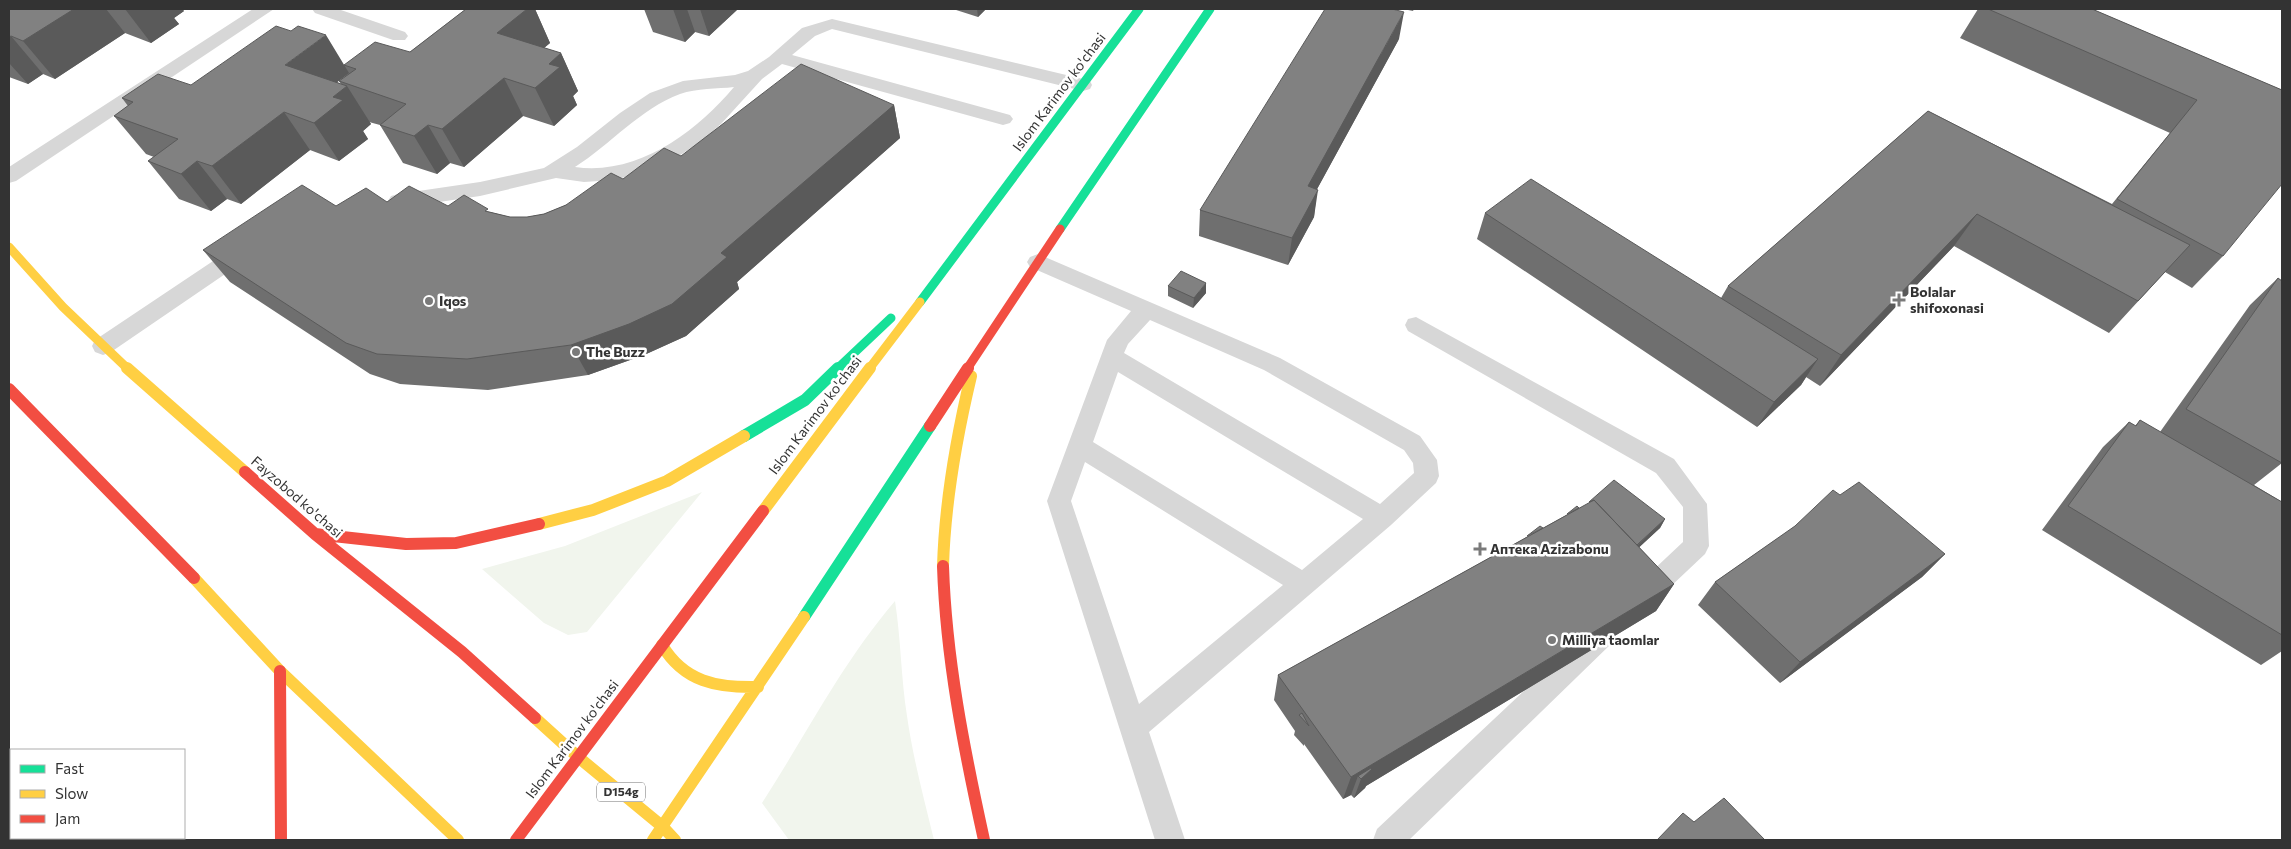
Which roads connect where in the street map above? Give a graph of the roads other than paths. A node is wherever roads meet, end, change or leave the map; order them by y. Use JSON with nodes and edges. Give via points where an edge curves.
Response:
{"nodes":[{"id":1,"x":265,"y":9,"type":"edge"},
{"id":2,"x":321,"y":9,"type":"edge"},
{"id":3,"x":1139,"y":9,"type":"edge"},
{"id":4,"x":1210,"y":9,"type":"edge"},
{"id":5,"x":398,"y":36,"type":"dead end"},
{"id":6,"x":780,"y":58,"type":"junction"},
{"id":7,"x":755,"y":75,"type":"junction"},
{"id":8,"x":1082,"y":85,"type":"junction"},
{"id":9,"x":1003,"y":119,"type":"dead end"},
{"id":10,"x":554,"y":171,"type":"junction"},
{"id":11,"x":9,"y":176,"type":"edge"},
{"id":12,"x":384,"y":203,"type":"edge"},
{"id":13,"x":261,"y":239,"type":"edge"},
{"id":14,"x":9,"y":247,"type":"edge"},
{"id":15,"x":1038,"y":262,"type":"junction"},
{"id":16,"x":948,"y":264,"type":"junction"},
{"id":17,"x":1147,"y":309,"type":"junction"},
{"id":18,"x":1416,"y":325,"type":"dead end"},
{"id":19,"x":104,"y":346,"type":"junction"},
{"id":20,"x":976,"y":356,"type":"junction"},
{"id":21,"x":1112,"y":357,"type":"junction"},
{"id":22,"x":9,"y":389,"type":"edge"},
{"id":23,"x":1079,"y":446,"type":"junction"},
{"id":24,"x":1382,"y":518,"type":"junction"},
{"id":25,"x":315,"y":534,"type":"junction"},
{"id":26,"x":1303,"y":584,"type":"junction"},
{"id":27,"x":662,"y":645,"type":"junction"},
{"id":28,"x":280,"y":671,"type":"junction"},
{"id":29,"x":758,"y":687,"type":"junction"},
{"id":30,"x":1132,"y":728,"type":"junction"},
{"id":31,"x":578,"y":757,"type":"junction"},
{"id":32,"x":663,"y":826,"type":"junction"},
{"id":33,"x":281,"y":840,"type":"edge"},
{"id":34,"x":458,"y":840,"type":"edge"},
{"id":35,"x":516,"y":840,"type":"edge"},
{"id":36,"x":654,"y":840,"type":"edge"},
{"id":37,"x":675,"y":840,"type":"edge"},
{"id":38,"x":984,"y":840,"type":"edge"},
{"id":39,"x":1170,"y":840,"type":"edge"},
{"id":40,"x":1388,"y":840,"type":"edge"}],
"edges":[{"from":1,"to":11,"type":"lane"},
{"from":2,"to":5,"type":"lane"},
{"from":3,"to":8,"type":"main road","name":"Islom Karimov ko'chasi"},
{"from":4,"to":15,"type":"main road"},
{"from":6,"to":7,"type":"lane"},
{"from":6,"to":8,"type":"lane","via":[[803,34],[816,26],[832,24]]},
{"from":6,"to":9,"type":"lane"},
{"from":7,"to":10,"type":"lane","via":[[674,89],[630,113]]},
{"from":7,"to":10,"type":"lane","via":[[739,96],[698,134],[662,158],[628,172],[577,177]]},
{"from":8,"to":16,"type":"main road","name":"Islom Karimov ko'chasi"},
{"from":10,"to":12,"type":"lane","via":[[496,186]]},
{"from":13,"to":19,"type":"lane"},
{"from":14,"to":19,"type":"main road","name":"Fayzobod ko'chasi"},
{"from":15,"to":17,"type":"lane"},
{"from":15,"to":20,"type":"main road"},
{"from":16,"to":25,"type":"main road","via":[[805,400],[667,481],[593,510],[456,543],[406,544]]},
{"from":16,"to":27,"type":"main road","name":"Islom Karimov ko'chasi"},
{"from":17,"to":21,"type":"lane","via":[[1118,340]]},
{"from":17,"to":24,"type":"lane","via":[[1272,364],[1412,443],[1425,460],[1427,476]]},
{"from":18,"to":40,"type":"lane","via":[[1665,466],[1695,504],[1696,546]]},
{"from":19,"to":25,"type":"main road","name":"Fayzobod ko'chasi"},
{"from":20,"to":29,"type":"main road"},
{"from":20,"to":38,"type":"main road","via":[[953,451],[943,532],[943,614],[955,705]]},
{"from":21,"to":23,"type":"lane"},
{"from":21,"to":24,"type":"lane"},
{"from":22,"to":28,"type":"main road"},
{"from":23,"to":26,"type":"lane"},
{"from":23,"to":30,"type":"lane","via":[[1058,501]]},
{"from":24,"to":26,"type":"lane"},
{"from":25,"to":31,"type":"main road","name":"Fayzobod ko'chasi","via":[[462,652]]},
{"from":26,"to":30,"type":"lane"},
{"from":27,"to":29,"type":"main road","via":[[664,655],[705,682],[739,689]]},
{"from":27,"to":31,"type":"main road","name":"Islom Karimov ko'chasi"},
{"from":28,"to":33,"type":"main road"},
{"from":28,"to":34,"type":"main road"},
{"from":29,"to":32,"type":"main road"},
{"from":30,"to":39,"type":"lane"},
{"from":31,"to":32,"type":"main road","number":"D154g"},
{"from":31,"to":35,"type":"main road","name":"Islom Karimov ko'chasi"},
{"from":32,"to":36,"type":"main road"},
{"from":32,"to":37,"type":"main road","number":"D154g"}]}
